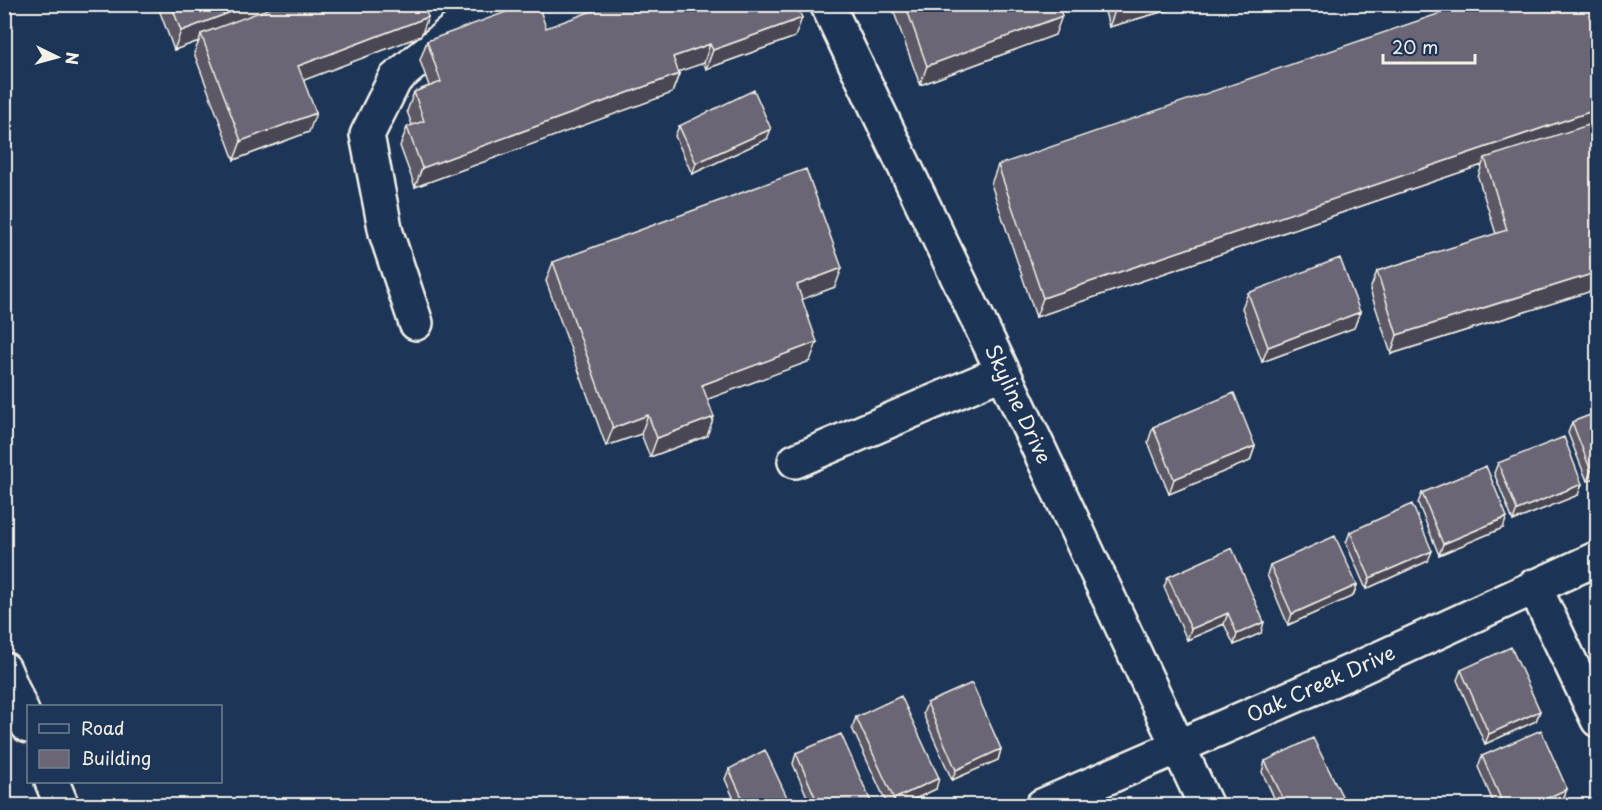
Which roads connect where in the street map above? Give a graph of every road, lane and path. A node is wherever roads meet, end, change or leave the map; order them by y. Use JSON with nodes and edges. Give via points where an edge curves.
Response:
{"nodes":[{"id":1,"x":516,"y":4,"type":"edge"},
{"id":2,"x":827,"y":4,"type":"edge"},
{"id":3,"x":416,"y":323,"type":"dead end"},
{"id":4,"x":1003,"y":372,"type":"junction"},
{"id":5,"x":795,"y":461,"type":"dead end"},
{"id":6,"x":1598,"y":558,"type":"edge"},
{"id":7,"x":1534,"y":586,"type":"junction"},
{"id":8,"x":4,"y":669,"type":"edge"},
{"id":9,"x":1598,"y":720,"type":"edge"},
{"id":10,"x":27,"y":724,"type":"edge"},
{"id":11,"x":1179,"y":747,"type":"junction"},
{"id":12,"x":52,"y":783,"type":"edge"},
{"id":13,"x":62,"y":806,"type":"edge"},
{"id":14,"x":1042,"y":806,"type":"edge"},
{"id":15,"x":1206,"y":806,"type":"edge"}],
"edges":[{"from":1,"to":3,"type":"street","via":[[455,29],[395,79],[367,135],[386,233]]},
{"from":2,"to":4,"type":"street","name":"Skyline Drive"},
{"from":4,"to":5,"type":"street"},
{"from":4,"to":11,"type":"street","name":"Skyline Drive"},
{"from":6,"to":7,"type":"street","name":"Oak Creek Drive"},
{"from":7,"to":9,"type":"street"},
{"from":7,"to":11,"type":"street","name":"Oak Creek Drive"},
{"from":8,"to":10,"type":"street"},
{"from":11,"to":14,"type":"street","name":"Oak Creek Drive"},
{"from":11,"to":15,"type":"street","name":"Skyline Drive"},
{"from":12,"to":13,"type":"street"}]}
